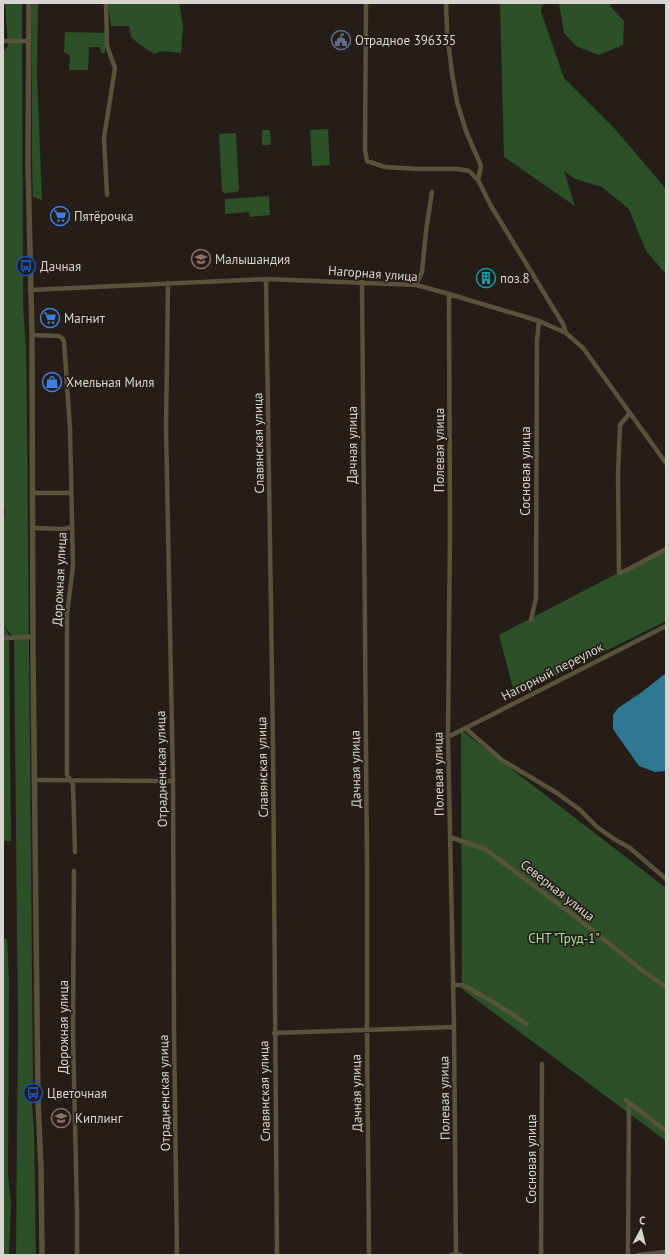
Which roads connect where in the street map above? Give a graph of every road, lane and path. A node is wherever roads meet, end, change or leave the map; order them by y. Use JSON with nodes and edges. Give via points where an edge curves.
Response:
{"nodes":[{"id":1,"x":29,"y":3,"type":"edge"},
{"id":2,"x":106,"y":3,"type":"edge"},
{"id":3,"x":366,"y":3,"type":"edge"},
{"id":4,"x":446,"y":3,"type":"edge"},
{"id":5,"x":3,"y":41,"type":"edge"},
{"id":6,"x":28,"y":41,"type":"junction"},
{"id":7,"x":478,"y":180,"type":"junction"},
{"id":8,"x":432,"y":192,"type":"dead end"},
{"id":9,"x":107,"y":195,"type":"dead end"},
{"id":10,"x":266,"y":279,"type":"junction"},
{"id":11,"x":362,"y":282,"type":"junction"},
{"id":12,"x":168,"y":283,"type":"junction"},
{"id":13,"x":416,"y":285,"type":"junction"},
{"id":14,"x":30,"y":290,"type":"junction"},
{"id":15,"x":449,"y":294,"type":"junction"},
{"id":16,"x":539,"y":321,"type":"junction"},
{"id":17,"x":566,"y":333,"type":"junction"},
{"id":18,"x":32,"y":335,"type":"junction"},
{"id":19,"x":630,"y":413,"type":"junction"},
{"id":20,"x":666,"y":463,"type":"edge"},
{"id":21,"x":71,"y":493,"type":"junction"},
{"id":22,"x":32,"y":494,"type":"junction"},
{"id":23,"x":72,"y":527,"type":"junction"},
{"id":24,"x":33,"y":528,"type":"junction"},
{"id":25,"x":666,"y":549,"type":"edge"},
{"id":26,"x":531,"y":620,"type":"dead end"},
{"id":27,"x":666,"y":626,"type":"edge"},
{"id":28,"x":33,"y":637,"type":"junction"},
{"id":29,"x":3,"y":638,"type":"edge"},
{"id":30,"x":465,"y":728,"type":"junction"},
{"id":31,"x":448,"y":737,"type":"junction"},
{"id":32,"x":34,"y":780,"type":"junction"},
{"id":33,"x":70,"y":780,"type":"junction"},
{"id":34,"x":173,"y":781,"type":"junction"},
{"id":35,"x":450,"y":837,"type":"junction"},
{"id":36,"x":74,"y":852,"type":"dead end"},
{"id":37,"x":74,"y":871,"type":"dead end"},
{"id":38,"x":666,"y":879,"type":"edge"},
{"id":39,"x":453,"y":986,"type":"junction"},
{"id":40,"x":666,"y":987,"type":"edge"},
{"id":41,"x":527,"y":1024,"type":"dead end"},
{"id":42,"x":454,"y":1027,"type":"junction"},
{"id":43,"x":367,"y":1030,"type":"junction"},
{"id":44,"x":274,"y":1033,"type":"junction"},
{"id":45,"x":542,"y":1064,"type":"dead end"},
{"id":46,"x":666,"y":1131,"type":"edge"},
{"id":47,"x":666,"y":1252,"type":"edge"},
{"id":48,"x":42,"y":1255,"type":"edge"},
{"id":49,"x":77,"y":1255,"type":"edge"},
{"id":50,"x":177,"y":1255,"type":"edge"},
{"id":51,"x":277,"y":1255,"type":"edge"},
{"id":52,"x":369,"y":1255,"type":"edge"},
{"id":53,"x":451,"y":1255,"type":"edge"},
{"id":54,"x":456,"y":1255,"type":"edge"},
{"id":55,"x":461,"y":1255,"type":"edge"},
{"id":56,"x":541,"y":1255,"type":"edge"},
{"id":57,"x":628,"y":1255,"type":"edge"},
{"id":58,"x":638,"y":1255,"type":"edge"}],
"edges":[{"from":1,"to":6,"type":"street"},
{"from":2,"to":9,"type":"street","via":[[107,46],[115,68],[104,138]]},
{"from":3,"to":7,"type":"street","via":[[367,161],[385,167],[458,169],[469,171]]},
{"from":4,"to":7,"type":"street","via":[[447,32],[457,102],[481,166]]},
{"from":5,"to":6,"type":"street"},
{"from":6,"to":14,"type":"street"},
{"from":7,"to":17,"type":"street"},
{"from":8,"to":13,"type":"street","via":[[422,272]]},
{"from":10,"to":11,"type":"street","name":"Нагорная улица"},
{"from":10,"to":12,"type":"street","name":"Нагорная улица"},
{"from":10,"to":44,"type":"street","name":"Славянская улица"},
{"from":11,"to":13,"type":"street","name":"Нагорная улица"},
{"from":11,"to":43,"type":"street","name":"Дачная улица"},
{"from":12,"to":14,"type":"street","name":"Нагорная улица"},
{"from":12,"to":34,"type":"street","name":"Отрадненская улица","via":[[166,427]]},
{"from":13,"to":15,"type":"street","name":"Нагорная улица"},
{"from":14,"to":18,"type":"street"},
{"from":15,"to":16,"type":"street","name":"Нагорная улица"},
{"from":15,"to":31,"type":"street","name":"Полевая улица"},
{"from":16,"to":17,"type":"street","name":"Нагорная улица"},
{"from":16,"to":26,"type":"street","name":"Сосновая улица","via":[[536,598]]},
{"from":17,"to":19,"type":"street","name":"Нагорная улица","via":[[583,348]]},
{"from":18,"to":21,"type":"street","name":"Дорожная улица","via":[[59,336],[64,341]]},
{"from":18,"to":22,"type":"street"},
{"from":19,"to":20,"type":"street","name":"Нагорная улица"},
{"from":19,"to":25,"type":"street","via":[[620,425],[619,573]]},
{"from":21,"to":22,"type":"street"},
{"from":21,"to":23,"type":"street","name":"Дорожная улица"},
{"from":22,"to":24,"type":"street"},
{"from":23,"to":24,"type":"street"},
{"from":23,"to":33,"type":"street","name":"Дорожная улица","via":[[73,566],[67,614],[67,775]]},
{"from":24,"to":28,"type":"street"},
{"from":27,"to":30,"type":"street","name":"Нагорный переулок"},
{"from":28,"to":29,"type":"street"},
{"from":28,"to":32,"type":"street"},
{"from":30,"to":31,"type":"street","name":"Нагорный переулок"},
{"from":30,"to":38,"type":"street","via":[[502,760],[580,809],[597,827],[630,848]]},
{"from":31,"to":35,"type":"street","name":"Полевая улица"},
{"from":32,"to":33,"type":"street"},
{"from":32,"to":48,"type":"street"},
{"from":33,"to":34,"type":"street"},
{"from":33,"to":36,"type":"street","name":"Дорожная улица","via":[[73,784]]},
{"from":34,"to":50,"type":"street","name":"Отрадненская улица"},
{"from":35,"to":39,"type":"street","name":"Полевая улица"},
{"from":35,"to":40,"type":"street","name":"Северная улица","via":[[485,849]]},
{"from":37,"to":49,"type":"street","name":"Дорожная улица","via":[[73,1035]]},
{"from":39,"to":41,"type":"street","via":[[463,985]]},
{"from":39,"to":42,"type":"street","name":"Полевая улица"},
{"from":42,"to":43,"type":"street"},
{"from":42,"to":54,"type":"street","name":"Полевая улица"},
{"from":43,"to":44,"type":"street"},
{"from":43,"to":52,"type":"street","name":"Дачная улица"},
{"from":44,"to":51,"type":"street","name":"Славянская улица"},
{"from":45,"to":56,"type":"street","name":"Сосновая улица"},
{"from":46,"to":57,"type":"street","via":[[627,1101]]},
{"from":47,"to":58,"type":"street"},
{"from":53,"to":54,"type":"street"},
{"from":54,"to":55,"type":"street"}]}
